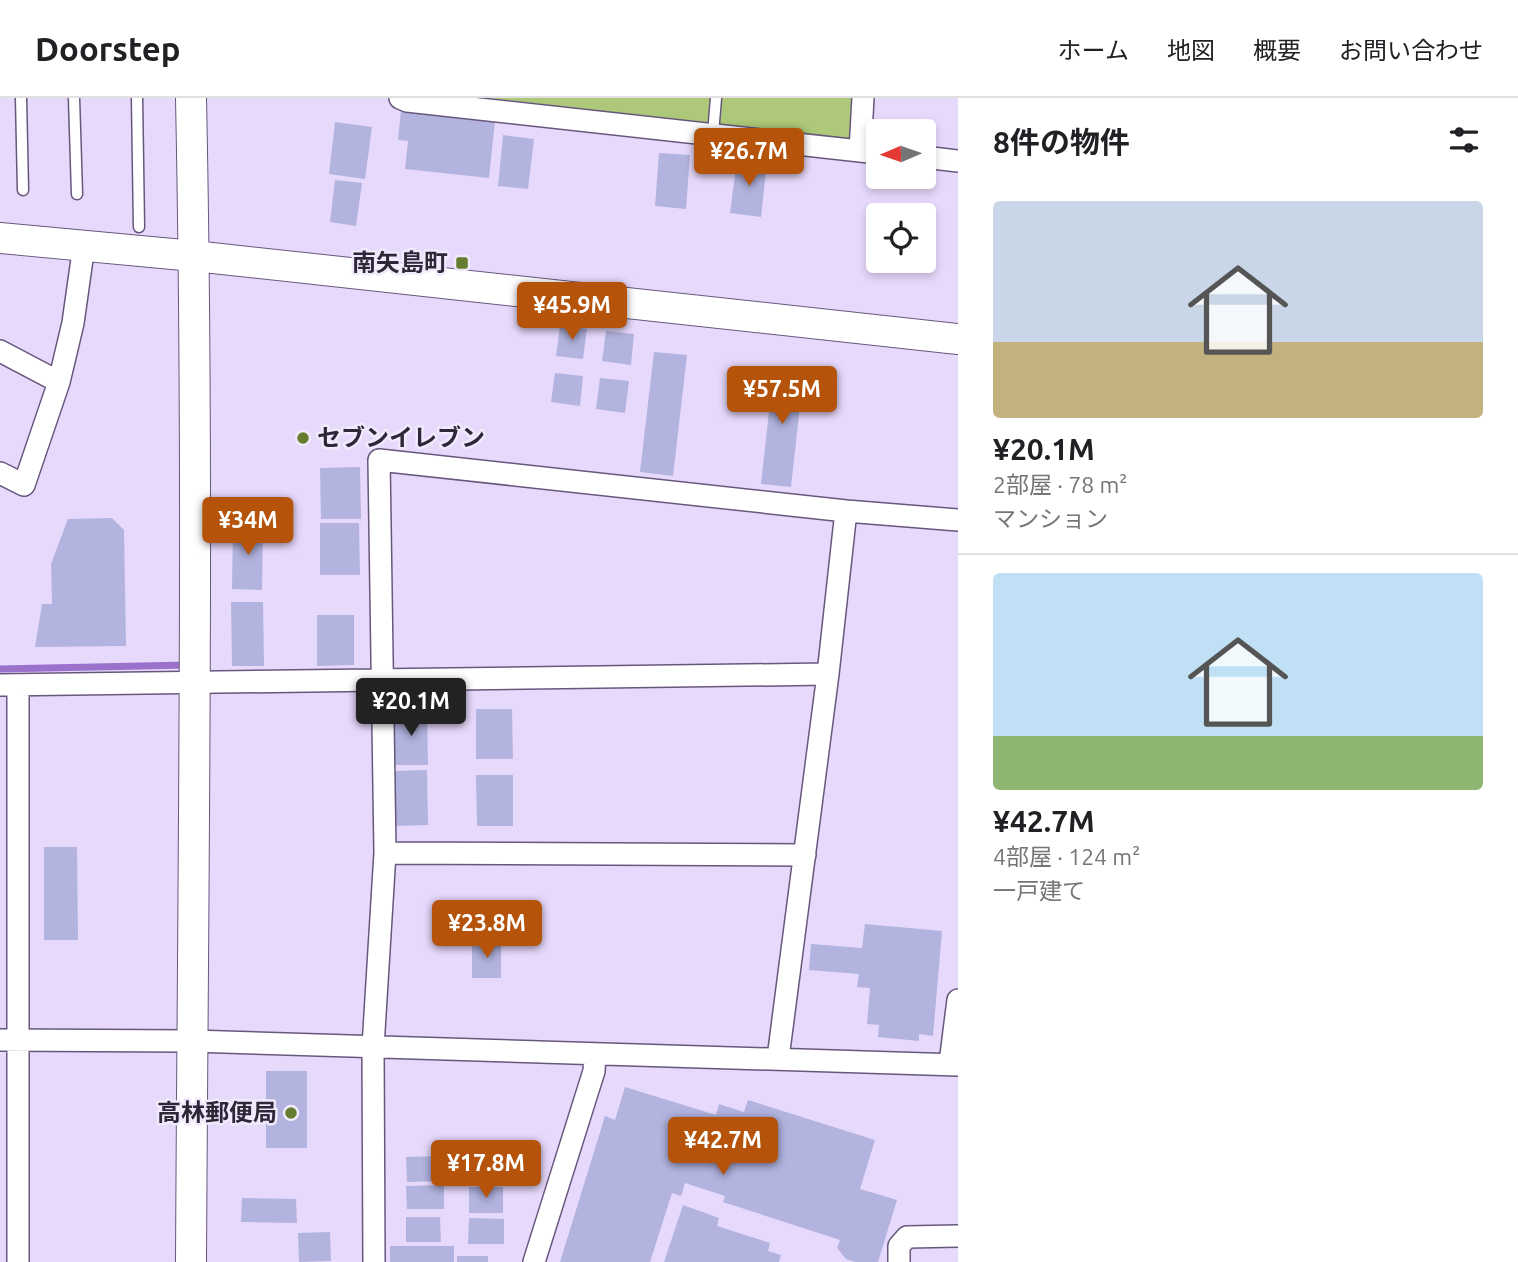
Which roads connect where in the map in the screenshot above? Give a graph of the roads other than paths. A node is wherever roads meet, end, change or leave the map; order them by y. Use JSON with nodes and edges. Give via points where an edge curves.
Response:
{"nodes":[{"id":1,"x":21,"y":98,"type":"edge"},
{"id":2,"x":74,"y":98,"type":"edge"},
{"id":3,"x":137,"y":98,"type":"edge"},
{"id":4,"x":191,"y":98,"type":"edge"},
{"id":5,"x":400,"y":98,"type":"edge"},
{"id":6,"x":716,"y":98,"type":"edge"},
{"id":7,"x":863,"y":98,"type":"edge"},
{"id":8,"x":866,"y":125,"type":"edge"},
{"id":9,"x":713,"y":134,"type":"junction"},
{"id":10,"x":866,"y":152,"type":"edge"},
{"id":11,"x":936,"y":158,"type":"edge"},
{"id":12,"x":958,"y":161,"type":"edge"},
{"id":13,"x":23,"y":190,"type":"dead end"},
{"id":14,"x":78,"y":194,"type":"dead end"},
{"id":15,"x":139,"y":227,"type":"dead end"},
{"id":16,"x":0,"y":238,"type":"edge"},
{"id":17,"x":83,"y":245,"type":"junction"},
{"id":18,"x":194,"y":256,"type":"junction"},
{"id":19,"x":958,"y":340,"type":"edge"},
{"id":20,"x":0,"y":351,"type":"edge"},
{"id":21,"x":59,"y":382,"type":"junction"},
{"id":22,"x":0,"y":473,"type":"edge"},
{"id":23,"x":846,"y":511,"type":"junction"},
{"id":24,"x":958,"y":520,"type":"edge"},
{"id":25,"x":828,"y":674,"type":"junction"},
{"id":26,"x":383,"y":679,"type":"junction"},
{"id":27,"x":195,"y":682,"type":"junction"},
{"id":28,"x":9,"y":685,"type":"edge"},
{"id":29,"x":385,"y":853,"type":"junction"},
{"id":30,"x":805,"y":855,"type":"junction"},
{"id":31,"x":9,"y":859,"type":"edge"},
{"id":32,"x":958,"y":1000,"type":"edge"},
{"id":33,"x":9,"y":1040,"type":"edge"},
{"id":34,"x":192,"y":1041,"type":"junction"},
{"id":35,"x":373,"y":1047,"type":"junction"},
{"id":36,"x":595,"y":1054,"type":"junction"},
{"id":37,"x":778,"y":1058,"type":"junction"},
{"id":38,"x":954,"y":1064,"type":"edge"},
{"id":39,"x":958,"y":1236,"type":"edge"},
{"id":40,"x":18,"y":1262,"type":"edge"},
{"id":41,"x":191,"y":1262,"type":"edge"},
{"id":42,"x":374,"y":1262,"type":"edge"},
{"id":43,"x":534,"y":1262,"type":"edge"},
{"id":44,"x":899,"y":1262,"type":"edge"}],
"edges":[{"from":1,"to":13,"type":"lane"},
{"from":2,"to":14,"type":"lane"},
{"from":3,"to":15,"type":"lane"},
{"from":4,"to":18,"type":"street"},
{"from":5,"to":9,"type":"street"},
{"from":6,"to":9,"type":"lane"},
{"from":7,"to":8,"type":"street"},
{"from":9,"to":10,"type":"street"},
{"from":11,"to":12,"type":"street"},
{"from":16,"to":17,"type":"street"},
{"from":17,"to":18,"type":"street"},
{"from":17,"to":21,"type":"street","via":[[73,323]]},
{"from":18,"to":19,"type":"street"},
{"from":18,"to":27,"type":"street"},
{"from":20,"to":21,"type":"street"},
{"from":21,"to":22,"type":"street","via":[[24,485]]},
{"from":23,"to":24,"type":"street"},
{"from":23,"to":25,"type":"street"},
{"from":23,"to":26,"type":"street","via":[[379,460]]},
{"from":25,"to":26,"type":"street"},
{"from":25,"to":30,"type":"street"},
{"from":26,"to":27,"type":"street"},
{"from":26,"to":29,"type":"street"},
{"from":27,"to":28,"type":"street"},
{"from":27,"to":34,"type":"street"},
{"from":28,"to":31,"type":"street"},
{"from":29,"to":30,"type":"street"},
{"from":29,"to":35,"type":"street"},
{"from":30,"to":37,"type":"street"},
{"from":31,"to":33,"type":"street"},
{"from":32,"to":38,"type":"street"},
{"from":33,"to":34,"type":"street"},
{"from":33,"to":40,"type":"street"},
{"from":34,"to":35,"type":"street"},
{"from":34,"to":41,"type":"street"},
{"from":35,"to":36,"type":"street"},
{"from":35,"to":42,"type":"street"},
{"from":36,"to":37,"type":"street"},
{"from":36,"to":43,"type":"street","via":[[594,1071]]},
{"from":37,"to":38,"type":"street"},
{"from":39,"to":44,"type":"street","via":[[907,1237],[899,1246]]}]}
